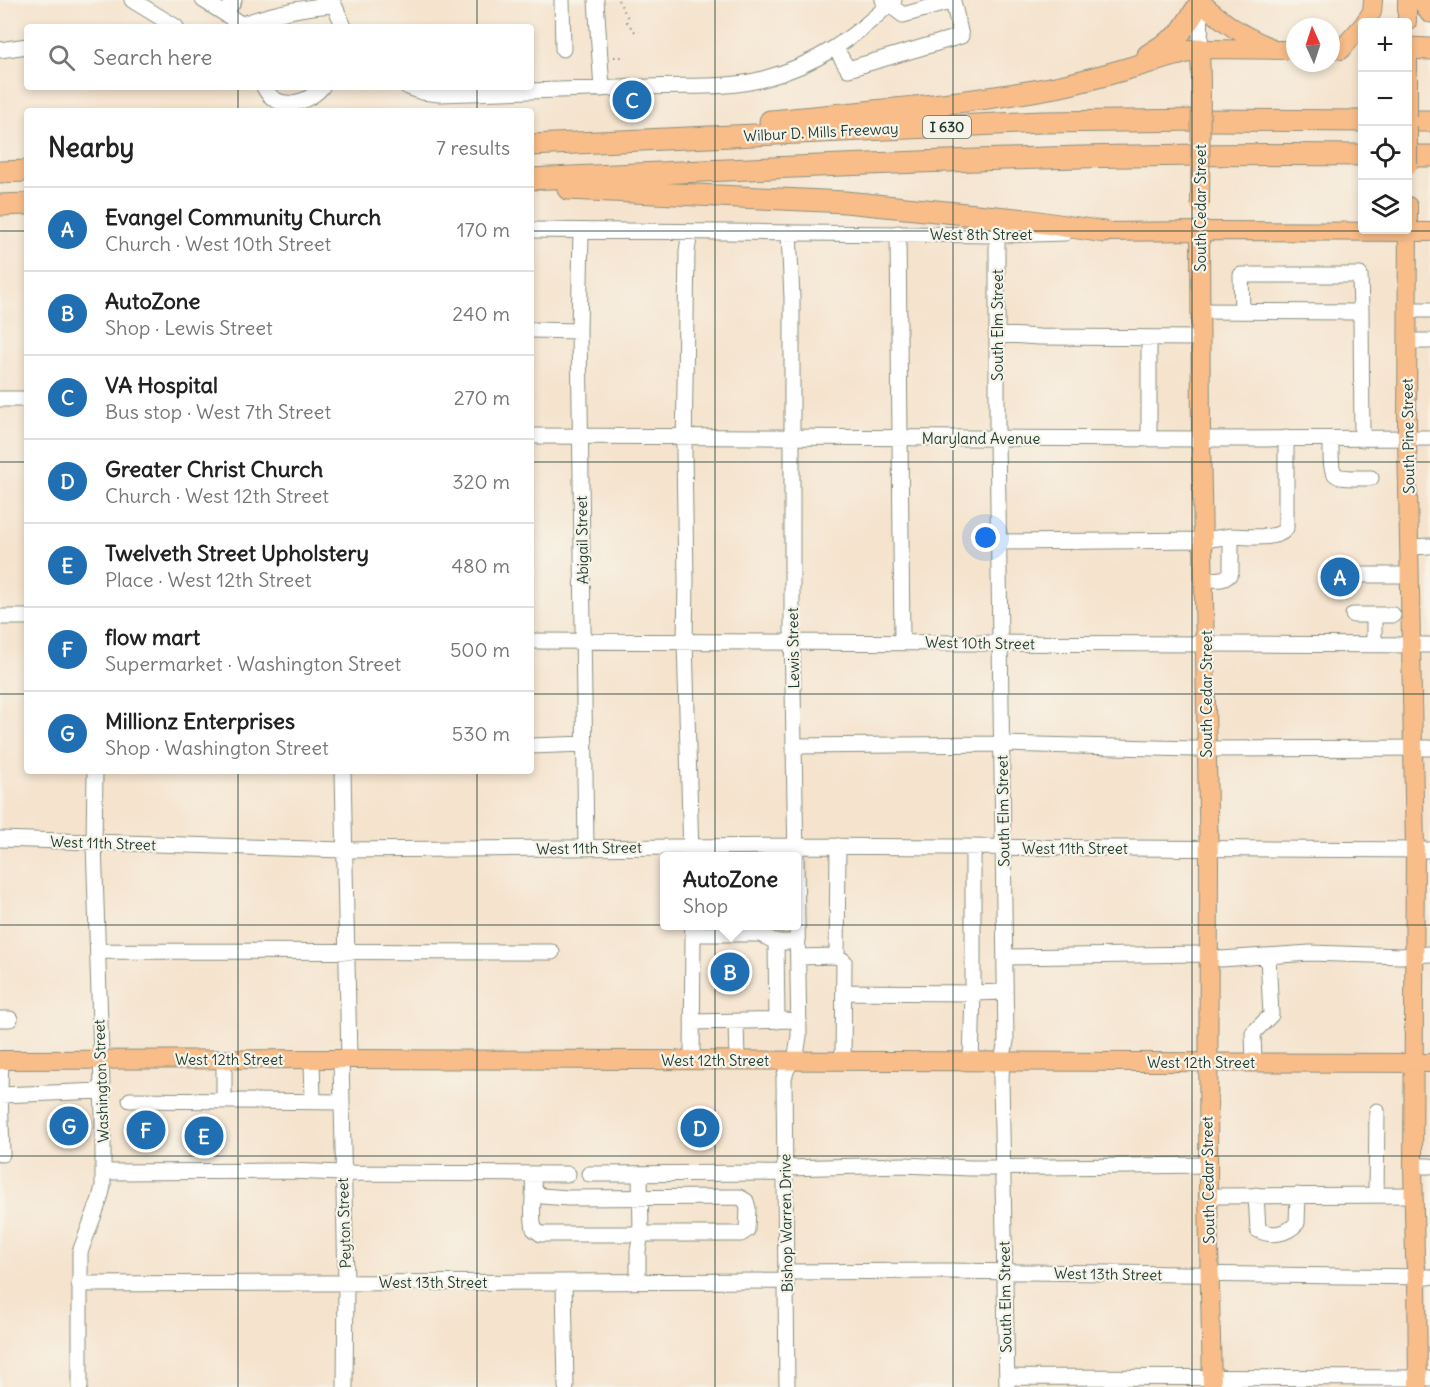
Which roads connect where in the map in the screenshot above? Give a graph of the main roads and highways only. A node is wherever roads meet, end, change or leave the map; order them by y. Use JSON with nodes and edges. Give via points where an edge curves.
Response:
{"nodes":[{"id":1,"x":1373,"y":0,"type":"edge"},
{"id":2,"x":1407,"y":0,"type":"edge"},
{"id":3,"x":1423,"y":0,"type":"edge"},
{"id":4,"x":1201,"y":1,"type":"edge"},
{"id":5,"x":1430,"y":12,"type":"edge"},
{"id":6,"x":1368,"y":18,"type":"edge"},
{"id":7,"x":1407,"y":18,"type":"edge"},
{"id":8,"x":1358,"y":30,"type":"edge"},
{"id":9,"x":1340,"y":46,"type":"edge"},
{"id":10,"x":1412,"y":48,"type":"edge"},
{"id":11,"x":1200,"y":49,"type":"junction"},
{"id":12,"x":1276,"y":49,"type":"junction"},
{"id":13,"x":1358,"y":49,"type":"edge"},
{"id":14,"x":1430,"y":49,"type":"edge"},
{"id":15,"x":1286,"y":50,"type":"edge"},
{"id":16,"x":1340,"y":50,"type":"edge"},
{"id":17,"x":1125,"y":68,"type":"junction"},
{"id":18,"x":1358,"y":121,"type":"edge"},
{"id":19,"x":1412,"y":121,"type":"edge"},
{"id":20,"x":1430,"y":121,"type":"edge"},
{"id":21,"x":561,"y":143,"type":"junction"},
{"id":22,"x":534,"y":145,"type":"edge"},
{"id":23,"x":1358,"y":156,"type":"edge"},
{"id":24,"x":1412,"y":156,"type":"edge"},
{"id":25,"x":1430,"y":156,"type":"edge"},
{"id":26,"x":24,"y":171,"type":"edge"},
{"id":27,"x":0,"y":172,"type":"edge"},
{"id":28,"x":534,"y":179,"type":"edge"},
{"id":29,"x":534,"y":188,"type":"edge"},
{"id":30,"x":24,"y":204,"type":"edge"},
{"id":31,"x":0,"y":205,"type":"edge"},
{"id":32,"x":1200,"y":205,"type":"road end"},
{"id":33,"x":1200,"y":231,"type":"junction"},
{"id":34,"x":1358,"y":231,"type":"edge"},
{"id":35,"x":1412,"y":231,"type":"edge"},
{"id":36,"x":1104,"y":232,"type":"joint"},
{"id":37,"x":1430,"y":232,"type":"edge"},
{"id":38,"x":1408,"y":234,"type":"edge"},
{"id":39,"x":1422,"y":748,"type":"edge"},
{"id":40,"x":1422,"y":850,"type":"edge"},
{"id":41,"x":1422,"y":954,"type":"edge"},
{"id":42,"x":0,"y":1060,"type":"edge"},
{"id":43,"x":1209,"y":1061,"type":"junction"},
{"id":44,"x":1422,"y":1063,"type":"edge"},
{"id":45,"x":1422,"y":1166,"type":"edge"},
{"id":46,"x":1424,"y":1278,"type":"edge"},
{"id":47,"x":1422,"y":1381,"type":"edge"},
{"id":48,"x":1212,"y":1382,"type":"edge"}],
"edges":[{"from":1,"to":6,"type":"main road"},
{"from":2,"to":7,"type":"main road"},
{"from":3,"to":5,"type":"highway"},
{"from":4,"to":12,"type":"main road","via":[[1224,23]]},
{"from":4,"to":17,"type":"highway","via":[[1179,35]]},
{"from":8,"to":9,"type":"main road"},
{"from":10,"to":14,"type":"highway"},
{"from":11,"to":12,"type":"main road"},
{"from":11,"to":17,"type":"highway"},
{"from":11,"to":32,"type":"main road","name":"South Cedar Street","bridge":true},
{"from":12,"to":15,"type":"main road"},
{"from":13,"to":16,"type":"main road"},
{"from":17,"to":21,"type":"highway","via":[[1085,81],[970,101]]},
{"from":18,"to":21,"type":"highway","name":"Wilbur D. Mills Freeway","number":"I 630","via":[[1042,122]]},
{"from":19,"to":20,"type":"highway"},
{"from":21,"to":22,"type":"highway","name":"Wilbur D. Mills Freeway","number":"I 630"},
{"from":23,"to":28,"type":"highway","number":"I 630","via":[[994,158]]},
{"from":24,"to":25,"type":"highway"},
{"from":26,"to":27,"type":"highway"},
{"from":29,"to":36,"type":"highway","via":[[865,204]]},
{"from":30,"to":31,"type":"highway"},
{"from":33,"to":34,"type":"main road","name":"West 8th Street"},
{"from":33,"to":36,"type":"main road","name":"West 8th Street"},
{"from":33,"to":43,"type":"main road","name":"South Cedar Street"},
{"from":35,"to":37,"type":"main road","name":"West 8th Street"},
{"from":38,"to":39,"type":"main road","name":"South Pine Street","via":[[1411,645]]},
{"from":39,"to":40,"type":"main road","name":"South Pine Street"},
{"from":40,"to":41,"type":"main road","name":"South Pine Street"},
{"from":41,"to":44,"type":"main road","name":"South Pine Street"},
{"from":42,"to":43,"type":"main road","name":"West 12th Street"},
{"from":43,"to":44,"type":"main road","name":"West 12th Street"},
{"from":43,"to":48,"type":"main road","name":"South Cedar Street"},
{"from":44,"to":45,"type":"main road","name":"South Pine Street"},
{"from":45,"to":46,"type":"main road","name":"South Pine Street","via":[[1414,1195],[1415,1257]]},
{"from":46,"to":47,"type":"main road","name":"South Pine Street"}]}
